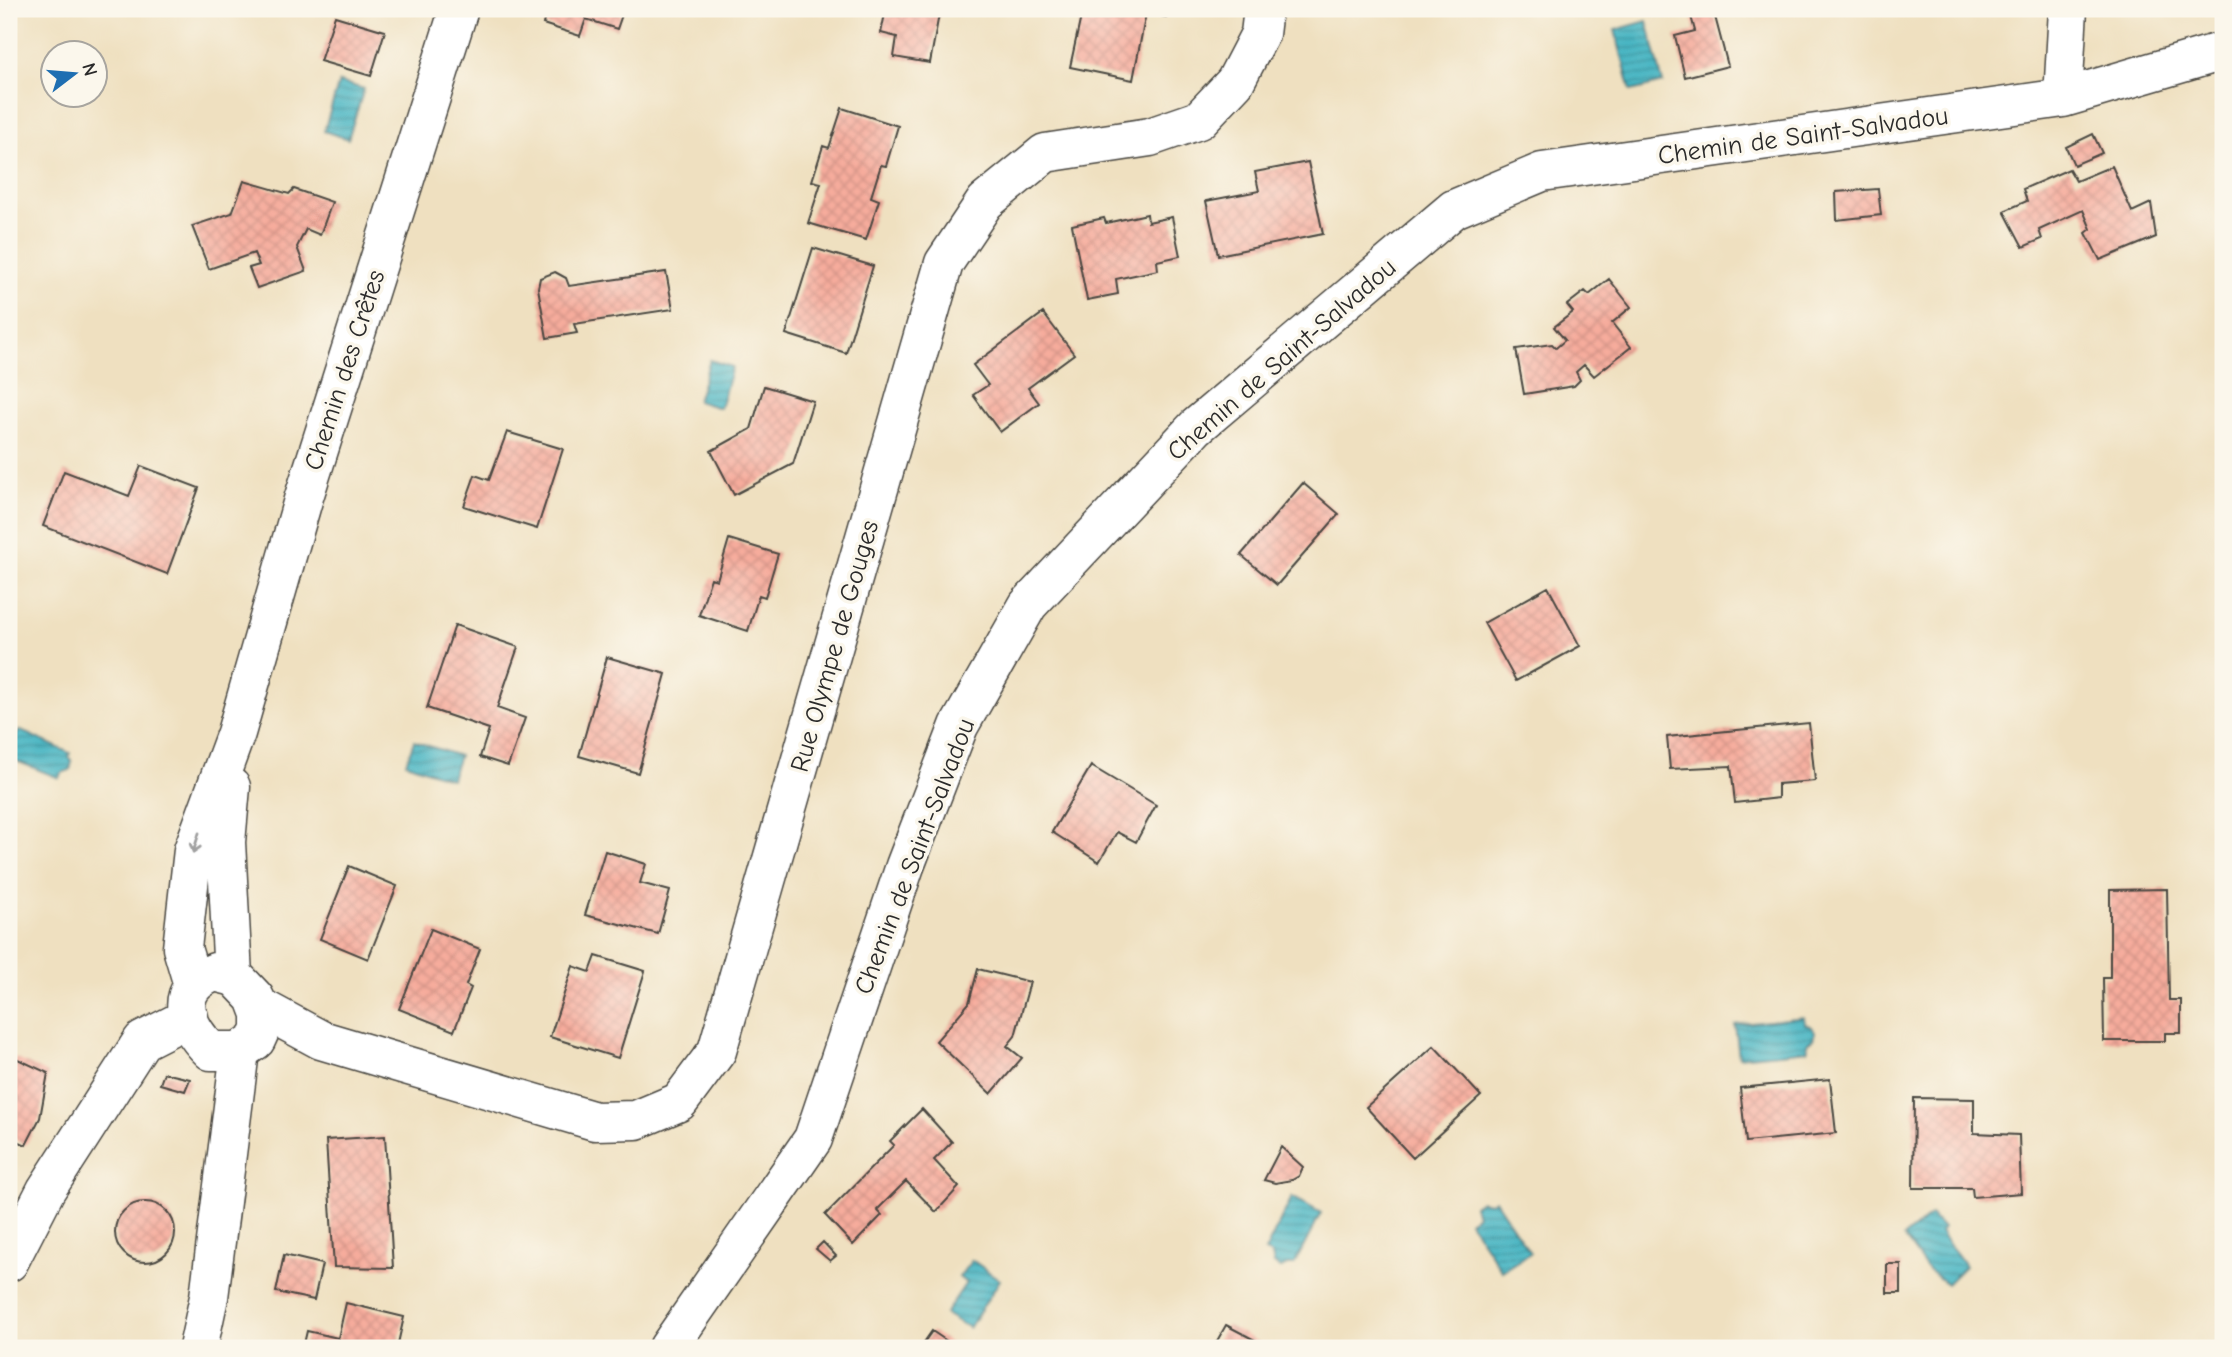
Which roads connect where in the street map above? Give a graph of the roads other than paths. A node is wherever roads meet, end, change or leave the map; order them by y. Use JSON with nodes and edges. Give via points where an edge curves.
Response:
{"nodes":[{"id":1,"x":459,"y":9,"type":"edge"},
{"id":2,"x":1263,"y":9,"type":"edge"},
{"id":3,"x":2068,"y":9,"type":"edge"},
{"id":4,"x":2223,"y":51,"type":"edge"},
{"id":5,"x":2063,"y":98,"type":"junction"},
{"id":6,"x":236,"y":733,"type":"junction"},
{"id":7,"x":233,"y":976,"type":"junction"},
{"id":8,"x":191,"y":1001,"type":"junction"},
{"id":9,"x":241,"y":1038,"type":"junction"},
{"id":10,"x":9,"y":1262,"type":"edge"},
{"id":11,"x":198,"y":1348,"type":"edge"},
{"id":12,"x":668,"y":1348,"type":"edge"}],
"edges":[{"from":1,"to":6,"type":"street","name":"Chemin des Crêtes","via":[[303,500]]},
{"from":2,"to":9,"type":"street","name":"Rue Olympe de Gouges","via":[[1260,34],[1235,82],[1199,120],[1150,137],[1045,153],[985,202],[944,263],[717,1051],[679,1102],[636,1120],[595,1121],[341,1045]]},
{"from":3,"to":5,"type":"street"},
{"from":4,"to":5,"type":"street","name":"Chemin de Saint-Salvadou"},
{"from":5,"to":12,"type":"street","name":"Chemin de Saint-Salvadou","via":[[1542,172],[1454,208],[1196,427],[1028,605],[959,726],[905,866],[813,1139]]},
{"from":6,"to":7,"type":"street","name":"Chemin des Crêtes","via":[[226,842]]},
{"from":6,"to":8,"type":"street","name":"Chemin des Crêtes","one_way":true,"via":[[193,850],[182,948]]},
{"from":7,"to":8,"type":"street","via":[[215,972],[202,977]]},
{"from":7,"to":9,"type":"street","via":[[255,998]]},
{"from":8,"to":9,"type":"street","via":[[197,1037],[211,1051]]},
{"from":8,"to":10,"type":"street","via":[[142,1041],[46,1190]]},
{"from":9,"to":11,"type":"street","via":[[209,1297]]}]}
